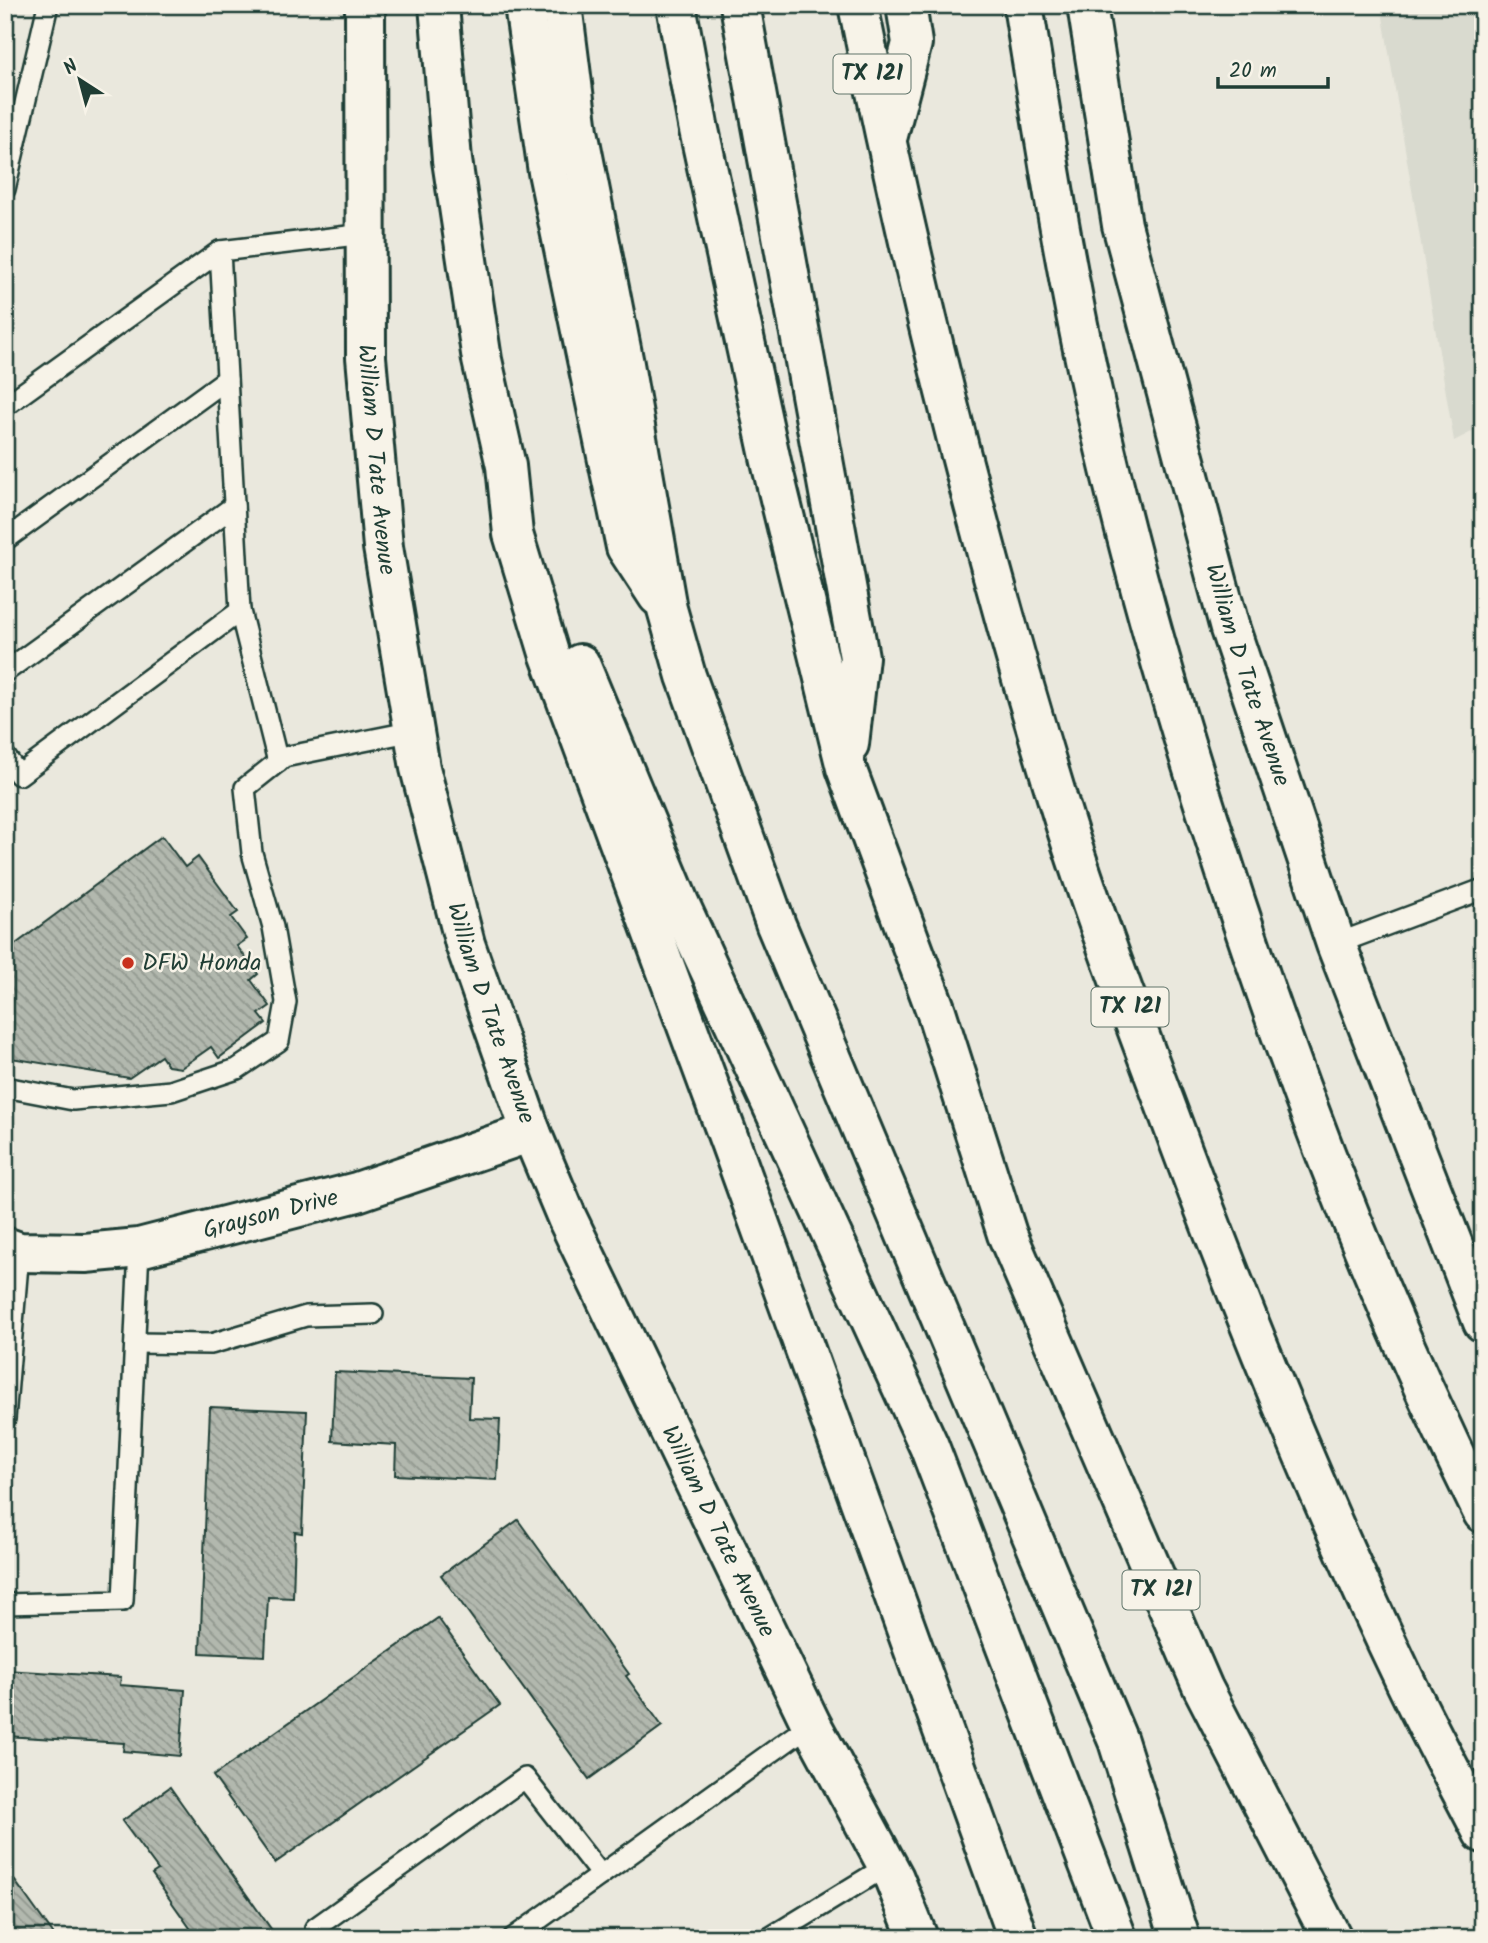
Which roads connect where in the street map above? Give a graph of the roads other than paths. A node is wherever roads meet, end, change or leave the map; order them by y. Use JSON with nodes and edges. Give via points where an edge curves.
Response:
{"nodes":[{"id":1,"x":48,"y":5,"type":"edge"},
{"id":2,"x":365,"y":5,"type":"edge"},
{"id":3,"x":439,"y":5,"type":"edge"},
{"id":4,"x":524,"y":5,"type":"edge"},
{"id":5,"x":562,"y":5,"type":"edge"},
{"id":6,"x":676,"y":5,"type":"edge"},
{"id":7,"x":740,"y":5,"type":"edge"},
{"id":8,"x":858,"y":5,"type":"edge"},
{"id":9,"x":906,"y":5,"type":"edge"},
{"id":10,"x":1023,"y":5,"type":"edge"},
{"id":11,"x":1087,"y":5,"type":"edge"},
{"id":12,"x":886,"y":143,"type":"junction"},
{"id":13,"x":5,"y":189,"type":"edge"},
{"id":14,"x":365,"y":234,"type":"junction"},
{"id":15,"x":220,"y":251,"type":"junction"},
{"id":16,"x":227,"y":379,"type":"junction"},
{"id":17,"x":5,"y":406,"type":"edge"},
{"id":18,"x":506,"y":466,"type":"junction"},
{"id":19,"x":234,"y":506,"type":"junction"},
{"id":20,"x":5,"y":540,"type":"edge"},
{"id":21,"x":667,"y":609,"type":"junction"},
{"id":22,"x":240,"y":611,"type":"junction"},
{"id":23,"x":5,"y":672,"type":"edge"},
{"id":24,"x":414,"y":731,"type":"junction"},
{"id":25,"x":5,"y":756,"type":"edge"},
{"id":26,"x":278,"y":762,"type":"junction"},
{"id":27,"x":846,"y":768,"type":"junction"},
{"id":28,"x":1483,"y":889,"type":"edge"},
{"id":29,"x":1336,"y":944,"type":"junction"},
{"id":30,"x":5,"y":1087,"type":"edge"},
{"id":31,"x":531,"y":1132,"type":"junction"},
{"id":32,"x":139,"y":1248,"type":"junction"},
{"id":33,"x":12,"y":1249,"type":"edge"},
{"id":34,"x":373,"y":1314,"type":"dead end"},
{"id":35,"x":1483,"y":1322,"type":"edge"},
{"id":36,"x":135,"y":1343,"type":"junction"},
{"id":37,"x":5,"y":1419,"type":"edge"},
{"id":38,"x":1483,"y":1513,"type":"edge"},
{"id":39,"x":5,"y":1604,"type":"edge"},
{"id":40,"x":811,"y":1724,"type":"junction"},
{"id":41,"x":1483,"y":1833,"type":"edge"},
{"id":42,"x":887,"y":1866,"type":"junction"},
{"id":43,"x":601,"y":1875,"type":"junction"},
{"id":44,"x":776,"y":1936,"type":"edge"},
{"id":45,"x":322,"y":1938,"type":"edge"},
{"id":46,"x":513,"y":1938,"type":"edge"},
{"id":47,"x":918,"y":1938,"type":"edge"},
{"id":48,"x":1018,"y":1938,"type":"edge"},
{"id":49,"x":1116,"y":1938,"type":"edge"},
{"id":50,"x":1180,"y":1938,"type":"edge"},
{"id":51,"x":1332,"y":1938,"type":"edge"}],
"edges":[{"from":1,"to":13,"type":"lane"},
{"from":2,"to":14,"type":"main road","name":"William D Tate Avenue"},
{"from":3,"to":18,"type":"main road","via":[[452,160],[482,360]]},
{"from":4,"to":21,"type":"main road","via":[[548,172],[626,547]]},
{"from":5,"to":21,"type":"main road","via":[[578,131],[625,364]]},
{"from":6,"to":27,"type":"main road","number":"TX 121","via":[[772,466]]},
{"from":7,"to":27,"type":"main road","via":[[859,657]]},
{"from":8,"to":12,"type":"main road","number":"TX 121"},
{"from":9,"to":12,"type":"main road","via":[[912,43]]},
{"from":10,"to":38,"type":"main road","via":[[1088,371],[1149,625],[1181,732],[1303,1100],[1430,1404]]},
{"from":11,"to":29,"type":"main road","name":"William D Tate Avenue","via":[[1122,225],[1230,629]]},
{"from":12,"to":41,"type":"main road","number":"TX 121","via":[[996,588],[1065,821],[1141,1039],[1204,1210],[1311,1471],[1407,1684]]},
{"from":14,"to":15,"type":"lane"},
{"from":14,"to":24,"type":"main road","name":"William D Tate Avenue","via":[[366,357],[383,547]]},
{"from":15,"to":16,"type":"lane"},
{"from":15,"to":17,"type":"lane"},
{"from":16,"to":19,"type":"lane"},
{"from":16,"to":20,"type":"lane"},
{"from":18,"to":48,"type":"main road","via":[[513,534],[549,653]]},
{"from":18,"to":49,"type":"main road","via":[[537,537],[576,655],[680,905],[929,1446]]},
{"from":19,"to":22,"type":"lane"},
{"from":19,"to":23,"type":"lane"},
{"from":21,"to":50,"type":"main road","via":[[686,676],[776,925],[1118,1741]]},
{"from":22,"to":25,"type":"lane","via":[[19,775]]},
{"from":22,"to":26,"type":"lane"},
{"from":24,"to":26,"type":"lane","via":[[284,757]]},
{"from":24,"to":31,"type":"main road","name":"William D Tate Avenue","via":[[465,944]]},
{"from":26,"to":30,"type":"lane","via":[[244,788],[252,853],[273,927],[286,1002],[279,1041],[237,1069],[171,1091],[74,1100]]},
{"from":27,"to":51,"type":"main road","number":"TX 121","via":[[936,1011],[1007,1234],[1203,1688]]},
{"from":28,"to":29,"type":"lane"},
{"from":29,"to":35,"type":"main road","name":"William D Tate Avenue"},
{"from":31,"to":32,"type":"main road","name":"Grayson Drive","via":[[357,1192]]},
{"from":31,"to":40,"type":"main road","name":"William D Tate Avenue","via":[[567,1218]]},
{"from":32,"to":33,"type":"main road","name":"Grayson Drive","via":[[85,1253]]},
{"from":32,"to":36,"type":"lane"},
{"from":33,"to":37,"type":"lane"},
{"from":34,"to":36,"type":"lane","via":[[306,1316],[211,1344]]},
{"from":36,"to":39,"type":"lane","via":[[123,1601]]},
{"from":40,"to":42,"type":"main road","name":"William D Tate Avenue"},
{"from":40,"to":43,"type":"lane"},
{"from":42,"to":44,"type":"lane"},
{"from":42,"to":47,"type":"main road","name":"William D Tate Avenue"},
{"from":43,"to":45,"type":"lane","via":[[525,1777],[316,1928]]},
{"from":43,"to":46,"type":"lane"}]}
